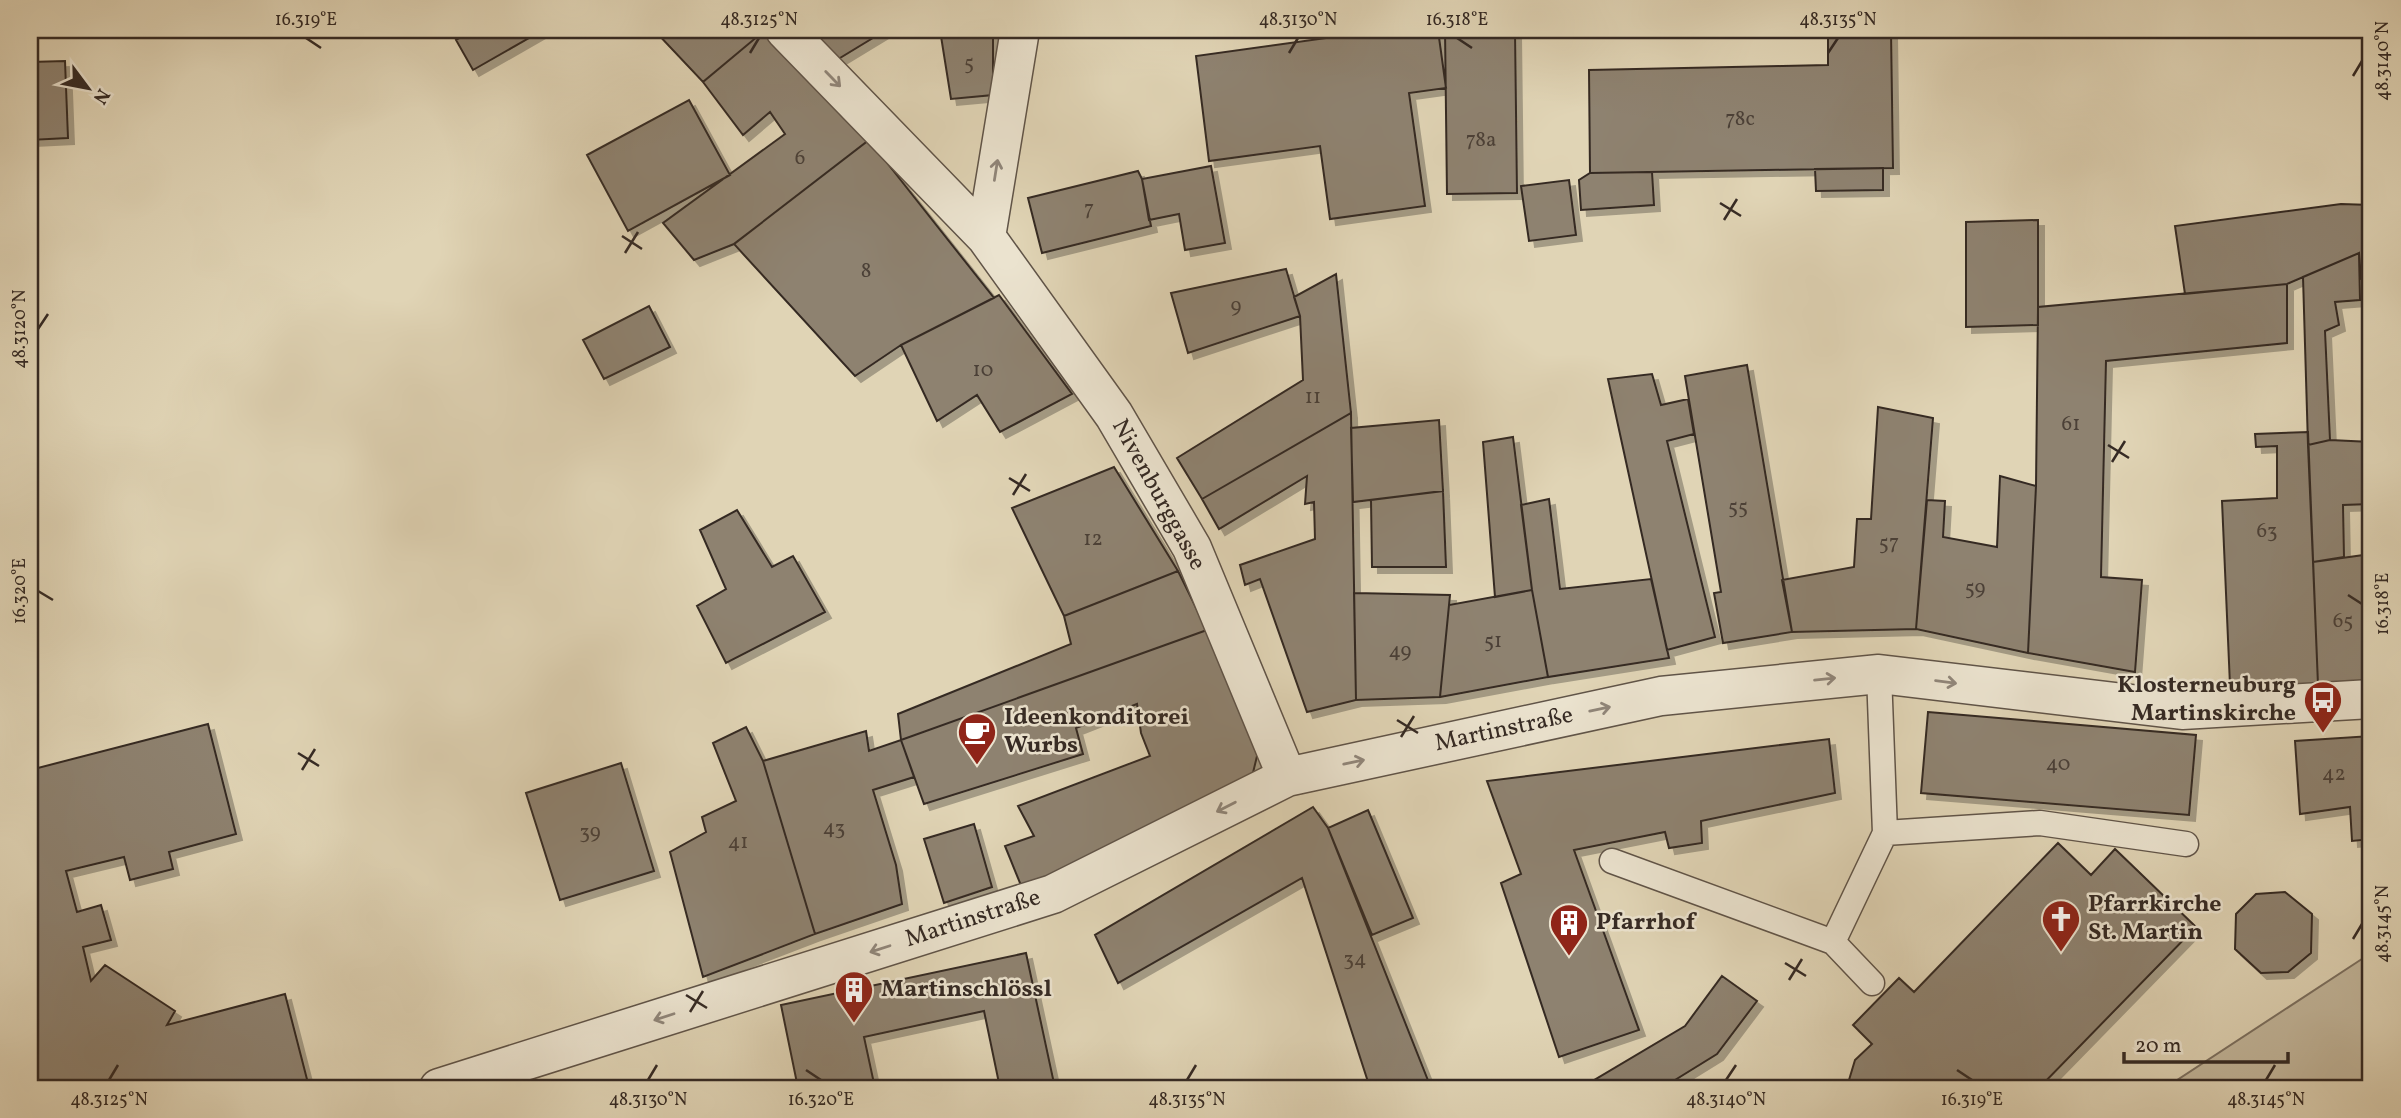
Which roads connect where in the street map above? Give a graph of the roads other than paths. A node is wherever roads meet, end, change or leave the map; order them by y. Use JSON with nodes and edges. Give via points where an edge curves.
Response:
{"nodes":[{"id":1,"x":785,"y":30,"type":"edge"},
{"id":2,"x":1020,"y":30,"type":"edge"},
{"id":3,"x":986,"y":237,"type":"junction"},
{"id":4,"x":1878,"y":674,"type":"junction"},
{"id":5,"x":2371,"y":699,"type":"edge"},
{"id":6,"x":1287,"y":777,"type":"junction"},
{"id":7,"x":1885,"y":833,"type":"junction"},
{"id":8,"x":2186,"y":844,"type":"dead end"},
{"id":9,"x":1612,"y":861,"type":"dead end"},
{"id":10,"x":1833,"y":942,"type":"junction"},
{"id":11,"x":1872,"y":983,"type":"dead end"},
{"id":12,"x":439,"y":1088,"type":"edge"}],
"edges":[{"from":1,"to":3,"type":"street","name":"Nivenburggasse","one_way":true},
{"from":3,"to":2,"type":"street","one_way":true},
{"from":3,"to":6,"type":"street","name":"Nivenburggasse","via":[[1114,415],[1192,548]]},
{"from":4,"to":5,"type":"street","name":"Martinstraße","one_way":true,"via":[[2182,710]]},
{"from":6,"to":4,"type":"street","name":"Martinstraße","one_way":true,"via":[[1661,696]]},
{"from":4,"to":7,"type":"lane"},
{"from":6,"to":12,"type":"street","name":"Martinstraße","one_way":true,"via":[[1053,894]]},
{"from":7,"to":8,"type":"lane","via":[[2040,823]]},
{"from":7,"to":10,"type":"lane"},
{"from":9,"to":10,"type":"lane"},
{"from":10,"to":11,"type":"lane"}]}
